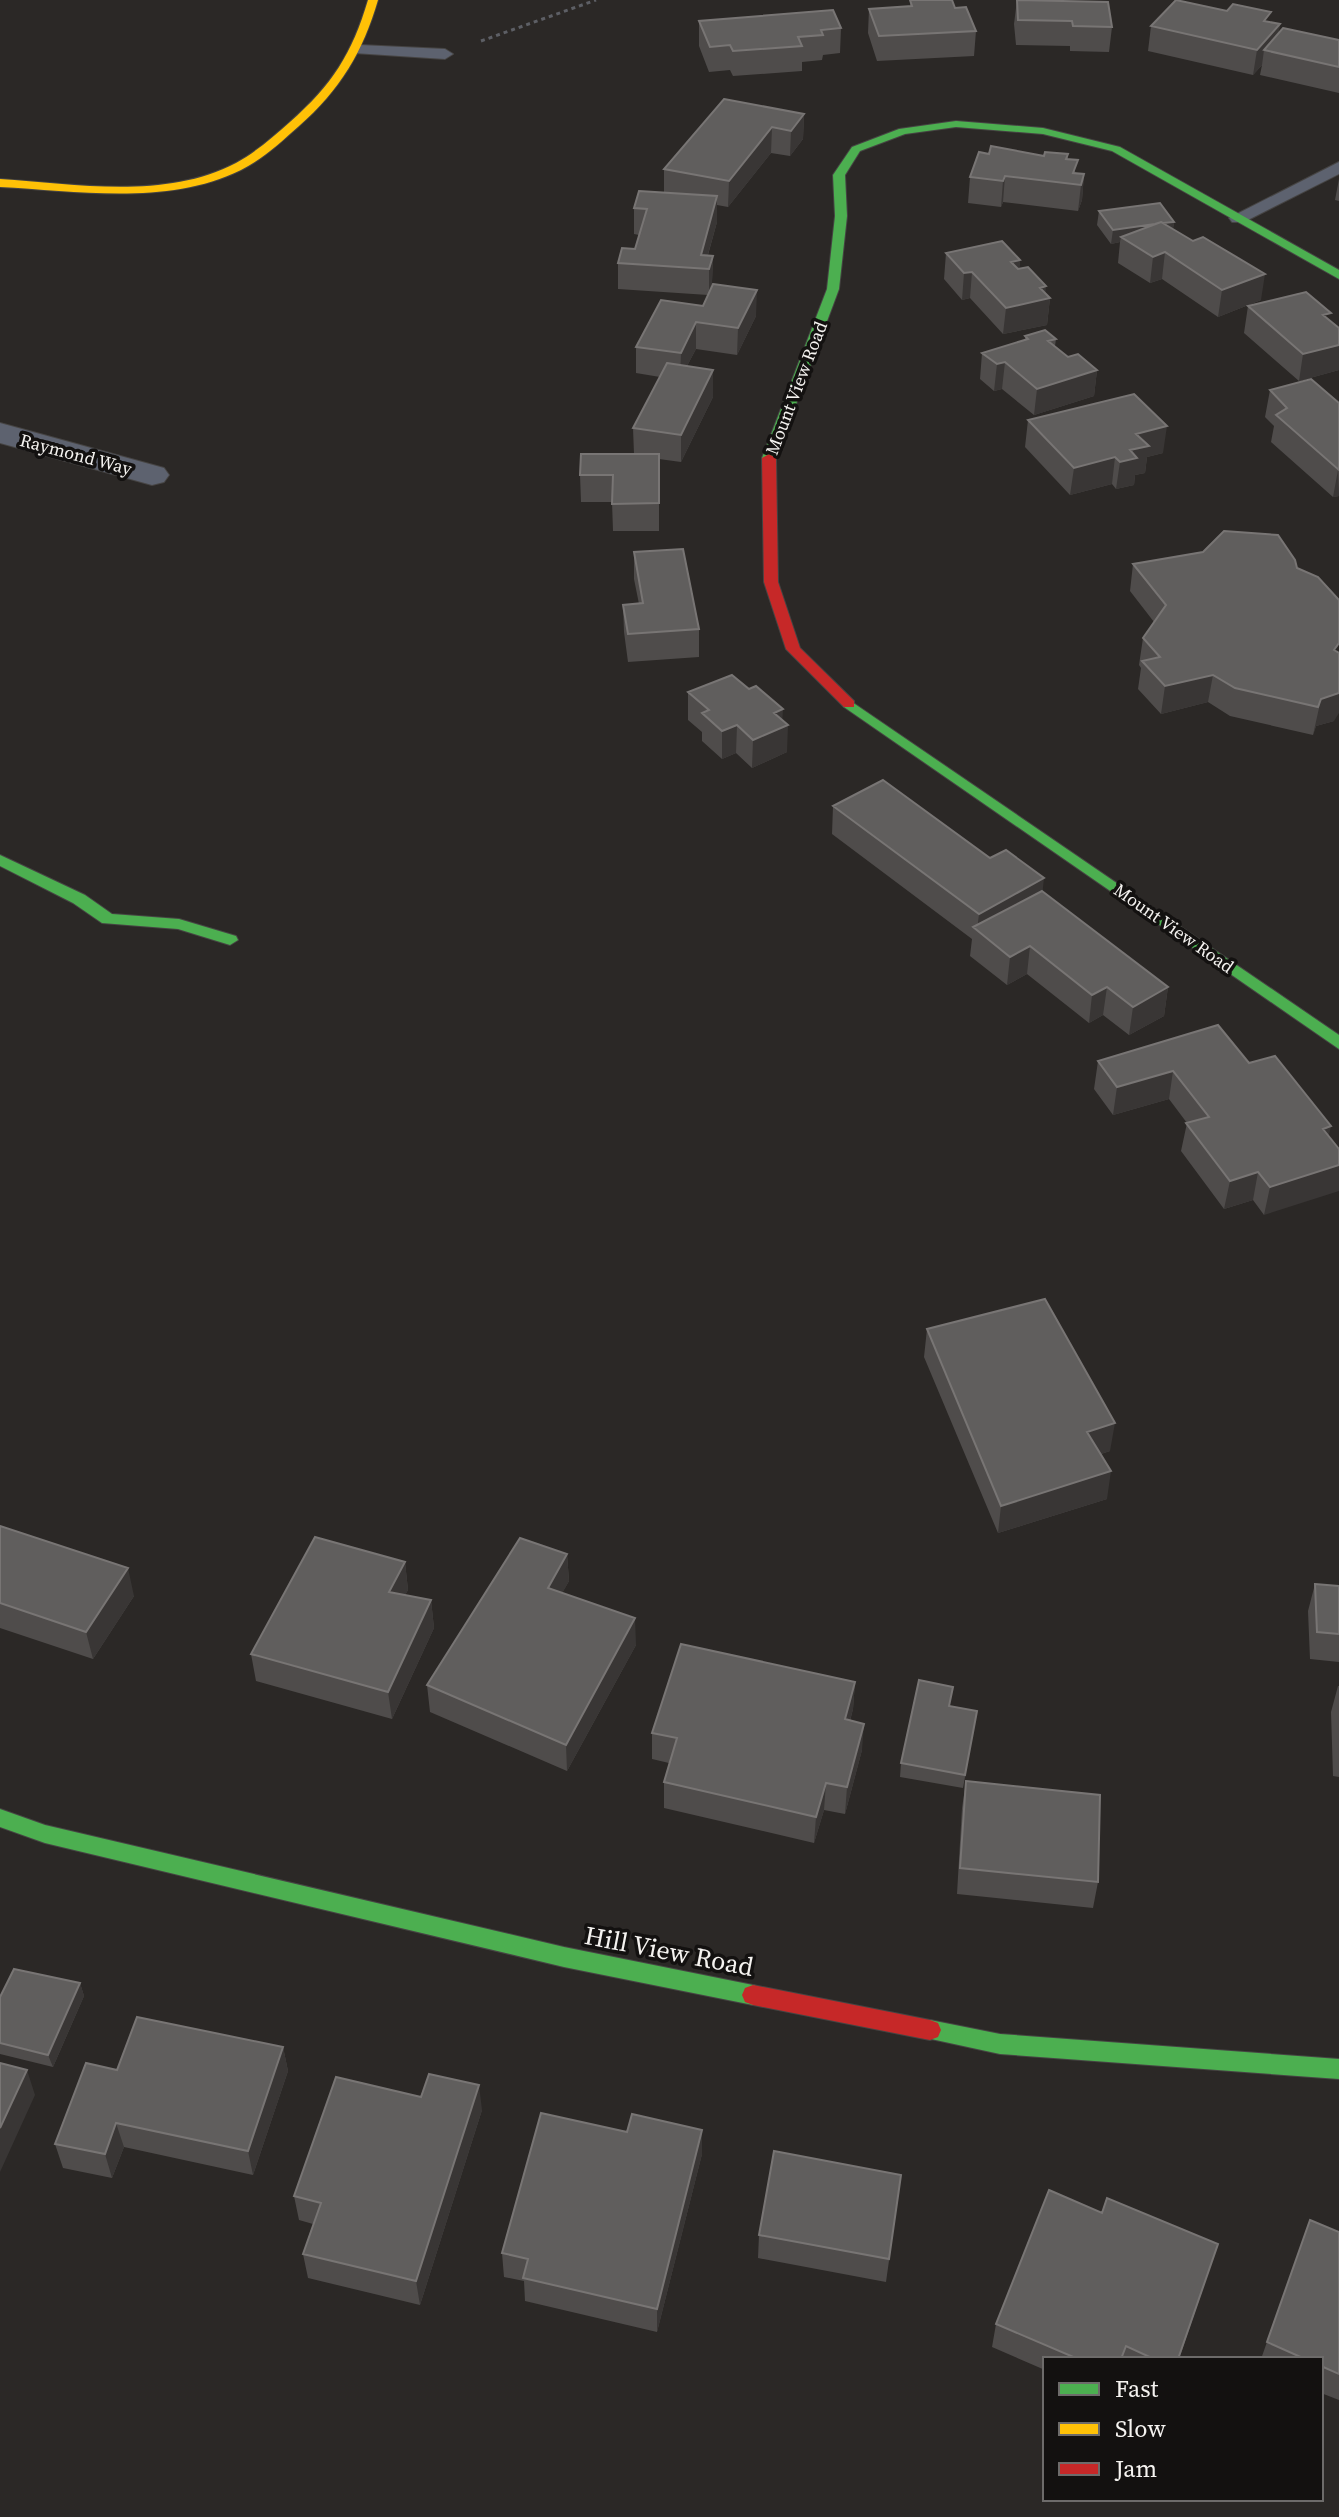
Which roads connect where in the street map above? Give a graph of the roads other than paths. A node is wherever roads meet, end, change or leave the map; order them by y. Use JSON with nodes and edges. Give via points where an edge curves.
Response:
{"nodes":[{"id":1,"x":373,"y":0,"type":"edge"},
{"id":2,"x":360,"y":50,"type":"junction"},
{"id":3,"x":445,"y":54,"type":"road end"},
{"id":4,"x":1339,"y":167,"type":"edge"},
{"id":5,"x":0,"y":183,"type":"edge"},
{"id":6,"x":1238,"y":218,"type":"junction"},
{"id":7,"x":1339,"y":275,"type":"edge"},
{"id":8,"x":0,"y":433,"type":"edge"},
{"id":9,"x":152,"y":475,"type":"dead end"},
{"id":10,"x":0,"y":860,"type":"edge"},
{"id":11,"x":230,"y":940,"type":"dead end"},
{"id":12,"x":1339,"y":1043,"type":"edge"},
{"id":13,"x":0,"y":1818,"type":"edge"},
{"id":14,"x":1339,"y":2069,"type":"edge"}],
"edges":[{"from":1,"to":2,"type":"street"},
{"from":2,"to":3,"type":"lane"},
{"from":2,"to":5,"type":"street","via":[[324,98],[255,157],[216,176],[126,187]]},
{"from":4,"to":6,"type":"lane"},
{"from":6,"to":7,"type":"street","name":"Mount View Road"},
{"from":6,"to":12,"type":"street","name":"Mount View Road","via":[[1116,149],[1043,131],[956,124],[903,131],[856,149],[839,175],[841,216],[833,289],[767,463],[771,582],[793,649],[842,699]]},
{"from":8,"to":9,"type":"street","name":"Raymond Way"},
{"from":10,"to":11,"type":"street","via":[[108,919],[179,924]]},
{"from":13,"to":14,"type":"street","name":"Hill View Road","via":[[45,1834],[564,1957],[1000,2044]]}]}
